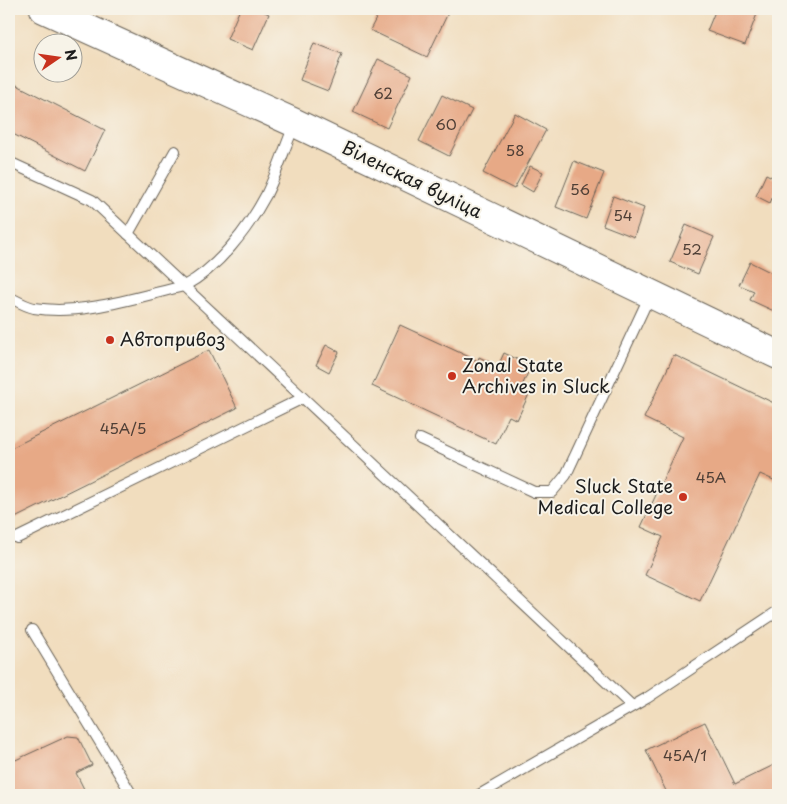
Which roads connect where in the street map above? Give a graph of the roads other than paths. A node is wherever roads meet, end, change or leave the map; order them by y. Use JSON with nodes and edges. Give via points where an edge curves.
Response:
{"nodes":[{"id":1,"x":44,"y":9,"type":"edge"},
{"id":2,"x":295,"y":123,"type":"junction"},
{"id":3,"x":175,"y":151,"type":"dead end"},
{"id":4,"x":9,"y":162,"type":"edge"},
{"id":5,"x":128,"y":234,"type":"junction"},
{"id":6,"x":184,"y":286,"type":"junction"},
{"id":7,"x":650,"y":294,"type":"junction"},
{"id":8,"x":9,"y":297,"type":"edge"},
{"id":9,"x":778,"y":355,"type":"edge"},
{"id":10,"x":303,"y":398,"type":"junction"},
{"id":11,"x":420,"y":439,"type":"dead end"},
{"id":12,"x":17,"y":538,"type":"dead end"},
{"id":13,"x":778,"y":611,"type":"edge"},
{"id":14,"x":32,"y":630,"type":"dead end"},
{"id":15,"x":632,"y":706,"type":"junction"},
{"id":16,"x":132,"y":795,"type":"edge"},
{"id":17,"x":479,"y":795,"type":"edge"}],
"edges":[{"from":1,"to":2,"type":"main road","name":"Віленская вуліца"},
{"from":2,"to":6,"type":"lane","via":[[266,195],[245,228],[213,266]]},
{"from":2,"to":7,"type":"main road","name":"Віленская вуліца"},
{"from":3,"to":5,"type":"lane"},
{"from":4,"to":5,"type":"lane","via":[[92,200]]},
{"from":5,"to":6,"type":"lane"},
{"from":6,"to":8,"type":"lane","via":[[90,308],[32,308]]},
{"from":6,"to":10,"type":"lane"},
{"from":7,"to":9,"type":"main road","name":"Віленская вуліца"},
{"from":7,"to":11,"type":"lane","via":[[566,475],[552,492],[534,492]]},
{"from":10,"to":12,"type":"lane"},
{"from":10,"to":15,"type":"lane"},
{"from":13,"to":15,"type":"lane"},
{"from":14,"to":16,"type":"lane"},
{"from":15,"to":17,"type":"lane"}]}
